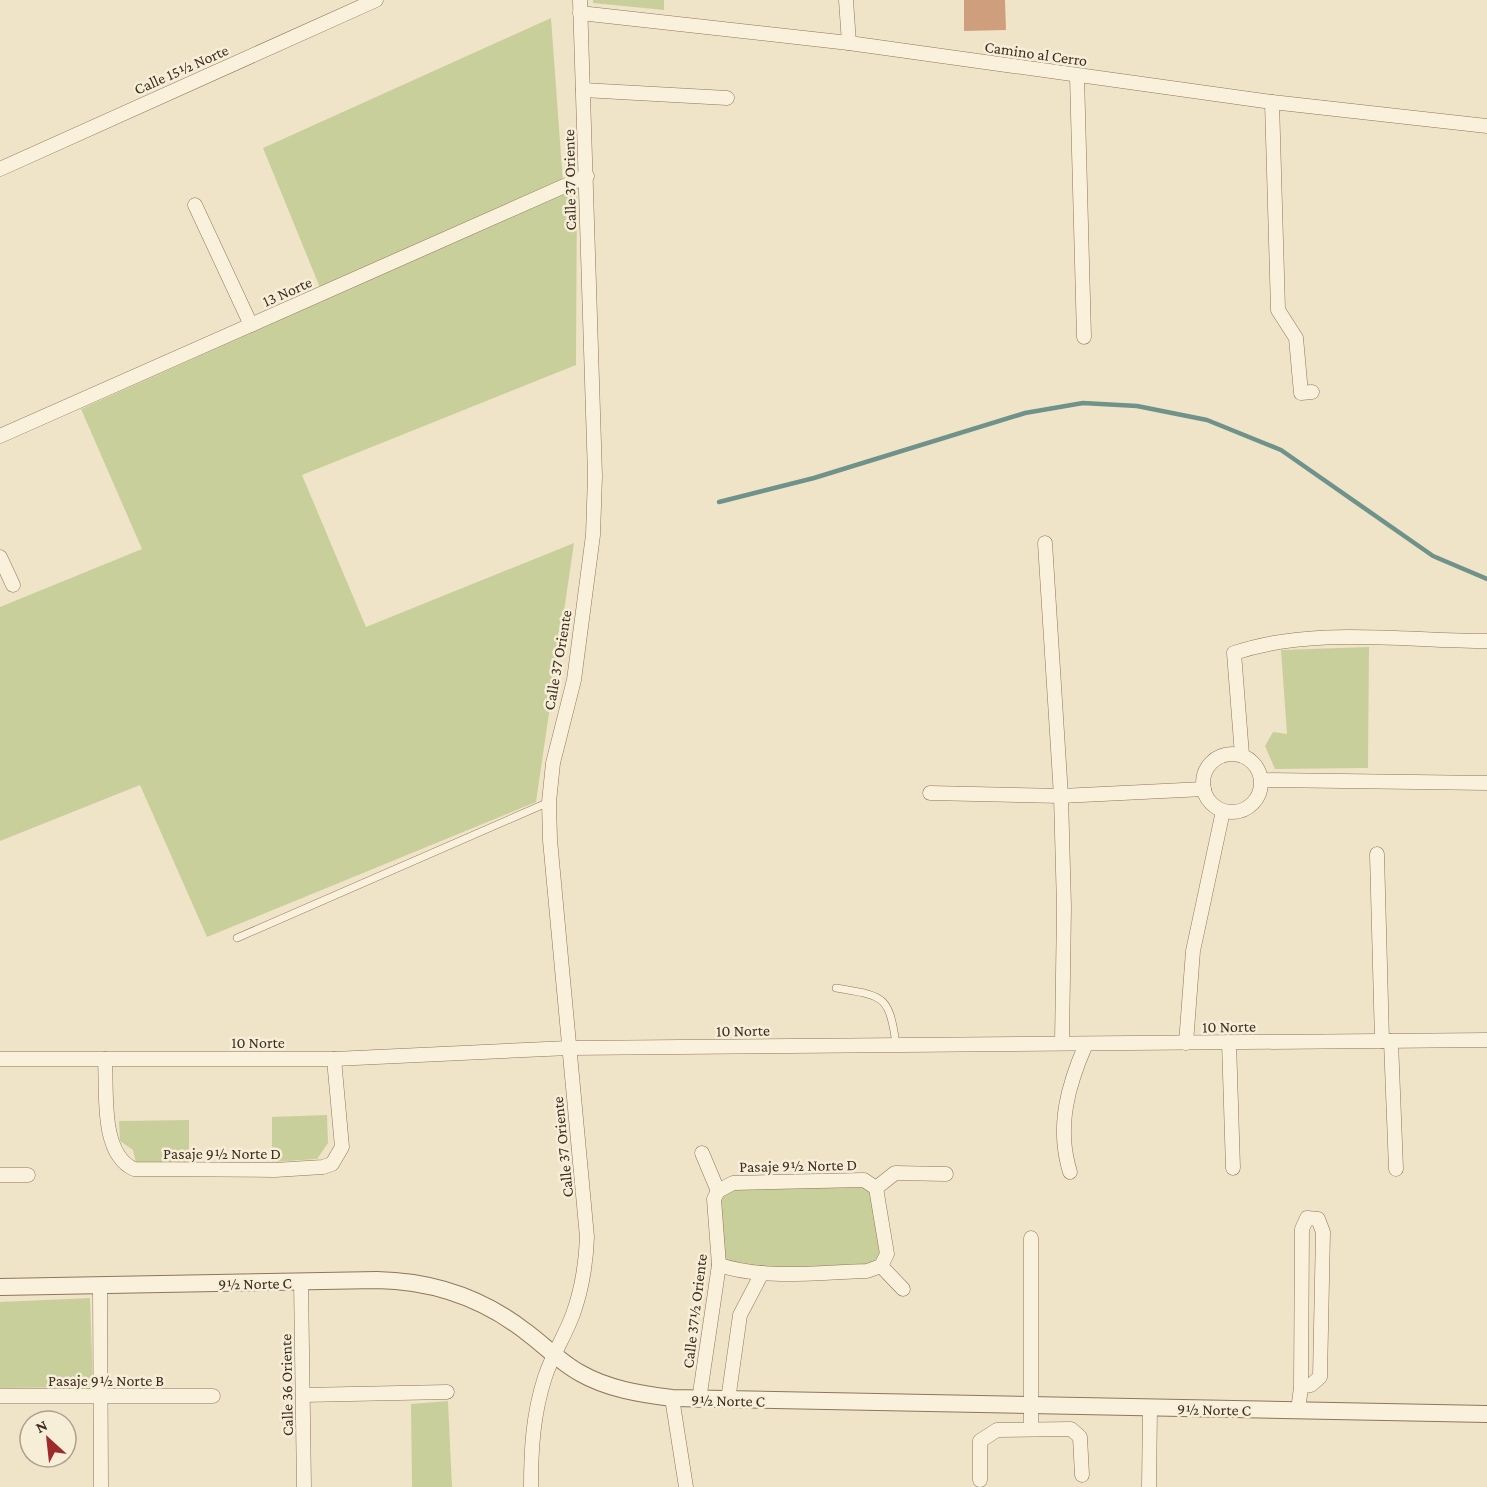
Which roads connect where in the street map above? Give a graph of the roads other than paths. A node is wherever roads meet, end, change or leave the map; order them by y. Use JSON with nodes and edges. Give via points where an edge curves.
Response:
{"nodes":[{"id":1,"x":376,"y":0,"type":"edge"},
{"id":2,"x":846,"y":0,"type":"edge"},
{"id":3,"x":580,"y":7,"type":"edge"},
{"id":4,"x":849,"y":43,"type":"junction"},
{"id":5,"x":1077,"y":76,"type":"junction"},
{"id":6,"x":583,"y":90,"type":"junction"},
{"id":7,"x":727,"y":98,"type":"dead end"},
{"id":8,"x":1272,"y":102,"type":"junction"},
{"id":9,"x":1487,"y":126,"type":"edge"},
{"id":10,"x":0,"y":169,"type":"edge"},
{"id":11,"x":587,"y":176,"type":"junction"},
{"id":12,"x":195,"y":205,"type":"dead end"},
{"id":13,"x":251,"y":325,"type":"junction"},
{"id":14,"x":1084,"y":337,"type":"dead end"},
{"id":15,"x":1312,"y":392,"type":"dead end"},
{"id":16,"x":0,"y":436,"type":"edge"},
{"id":17,"x":1045,"y":543,"type":"dead end"},
{"id":18,"x":0,"y":557,"type":"edge"},
{"id":19,"x":13,"y":585,"type":"dead end"},
{"id":20,"x":1487,"y":641,"type":"edge"},
{"id":21,"x":1242,"y":755,"type":"junction"},
{"id":22,"x":1262,"y":780,"type":"junction"},
{"id":23,"x":1487,"y":783,"type":"edge"},
{"id":24,"x":1204,"y":789,"type":"junction"},
{"id":25,"x":930,"y":793,"type":"dead end"},
{"id":26,"x":1061,"y":796,"type":"junction"},
{"id":27,"x":549,"y":802,"type":"junction"},
{"id":28,"x":1223,"y":811,"type":"junction"},
{"id":29,"x":1377,"y":854,"type":"dead end"},
{"id":30,"x":237,"y":938,"type":"dead end"},
{"id":31,"x":836,"y":988,"type":"dead end"},
{"id":32,"x":1487,"y":1040,"type":"edge"},
{"id":33,"x":1386,"y":1041,"type":"junction"},
{"id":34,"x":1062,"y":1042,"type":"junction"},
{"id":35,"x":1229,"y":1042,"type":"junction"},
{"id":36,"x":1186,"y":1043,"type":"junction"},
{"id":37,"x":896,"y":1044,"type":"junction"},
{"id":38,"x":1086,"y":1044,"type":"junction"},
{"id":39,"x":569,"y":1048,"type":"junction"},
{"id":40,"x":0,"y":1059,"type":"edge"},
{"id":41,"x":105,"y":1059,"type":"junction"},
{"id":42,"x":334,"y":1059,"type":"junction"},
{"id":43,"x":702,"y":1153,"type":"dead end"},
{"id":44,"x":1233,"y":1168,"type":"dead end"},
{"id":45,"x":1396,"y":1169,"type":"dead end"},
{"id":46,"x":1070,"y":1172,"type":"dead end"},
{"id":47,"x":946,"y":1174,"type":"dead end"},
{"id":48,"x":0,"y":1175,"type":"edge"},
{"id":49,"x":28,"y":1175,"type":"dead end"},
{"id":50,"x":876,"y":1188,"type":"junction"},
{"id":51,"x":718,"y":1191,"type":"junction"},
{"id":52,"x":1031,"y":1238,"type":"dead end"},
{"id":53,"x":1301,"y":1262,"type":"junction"},
{"id":54,"x":1322,"y":1262,"type":"junction"},
{"id":55,"x":719,"y":1265,"type":"junction"},
{"id":56,"x":881,"y":1266,"type":"junction"},
{"id":57,"x":762,"y":1273,"type":"junction"},
{"id":58,"x":301,"y":1282,"type":"junction"},
{"id":59,"x":100,"y":1285,"type":"junction"},
{"id":60,"x":0,"y":1287,"type":"edge"},
{"id":61,"x":903,"y":1289,"type":"dead end"},
{"id":62,"x":1301,"y":1301,"type":"junction"},
{"id":63,"x":1322,"y":1301,"type":"junction"},
{"id":64,"x":1301,"y":1342,"type":"junction"},
{"id":65,"x":1321,"y":1342,"type":"junction"},
{"id":66,"x":554,"y":1354,"type":"junction"},
{"id":67,"x":1301,"y":1387,"type":"junction"},
{"id":68,"x":447,"y":1392,"type":"dead end"},
{"id":69,"x":303,"y":1395,"type":"junction"},
{"id":70,"x":0,"y":1396,"type":"edge"},
{"id":71,"x":100,"y":1396,"type":"junction"},
{"id":72,"x":213,"y":1396,"type":"dead end"},
{"id":73,"x":672,"y":1398,"type":"junction"},
{"id":74,"x":699,"y":1400,"type":"junction"},
{"id":75,"x":728,"y":1400,"type":"junction"},
{"id":76,"x":1030,"y":1406,"type":"junction"},
{"id":77,"x":1150,"y":1408,"type":"junction"},
{"id":78,"x":1298,"y":1411,"type":"junction"},
{"id":79,"x":1487,"y":1414,"type":"edge"},
{"id":80,"x":1031,"y":1429,"type":"junction"},
{"id":81,"x":1082,"y":1475,"type":"dead end"},
{"id":82,"x":980,"y":1480,"type":"dead end"},
{"id":83,"x":101,"y":1487,"type":"edge"},
{"id":84,"x":304,"y":1487,"type":"edge"},
{"id":85,"x":531,"y":1487,"type":"edge"},
{"id":86,"x":686,"y":1487,"type":"edge"},
{"id":87,"x":1149,"y":1487,"type":"edge"}],
"edges":[{"from":1,"to":10,"type":"street","name":"Calle 15½ Norte"},
{"from":2,"to":4,"type":"street"},
{"from":3,"to":4,"type":"street","name":"Camino al Cerro"},
{"from":3,"to":6,"type":"street","name":"Calle 37 Oriente"},
{"from":4,"to":5,"type":"street","name":"Camino al Cerro"},
{"from":5,"to":8,"type":"street","name":"Camino al Cerro"},
{"from":5,"to":14,"type":"street"},
{"from":6,"to":7,"type":"street"},
{"from":6,"to":11,"type":"street","name":"Calle 37 Oriente"},
{"from":8,"to":9,"type":"street","name":"Camino al Cerro"},
{"from":8,"to":15,"type":"street","via":[[1278,310],[1296,338],[1300,393]]},
{"from":11,"to":13,"type":"street","name":"13 Norte"},
{"from":11,"to":27,"type":"street","name":"Calle 37 Oriente","via":[[593,535],[574,680],[558,736]]},
{"from":12,"to":13,"type":"street"},
{"from":13,"to":16,"type":"street","name":"13 Norte"},
{"from":17,"to":26,"type":"street"},
{"from":18,"to":19,"type":"street"},
{"from":20,"to":21,"type":"street","via":[[1357,637],[1266,642],[1234,653]]},
{"from":21,"to":22,"type":"street","via":[[1255,765]]},
{"from":21,"to":24,"type":"street","via":[[1222,756],[1213,761],[1204,779]]},
{"from":22,"to":23,"type":"street"},
{"from":22,"to":28,"type":"street","via":[[1255,802],[1246,809]]},
{"from":24,"to":26,"type":"street"},
{"from":24,"to":28,"type":"street","via":[[1209,800]]},
{"from":25,"to":26,"type":"street"},
{"from":26,"to":34,"type":"street"},
{"from":27,"to":30,"type":"lane"},
{"from":27,"to":39,"type":"street","name":"Calle 37 Oriente"},
{"from":28,"to":36,"type":"street","via":[[1193,951]]},
{"from":29,"to":33,"type":"street"},
{"from":31,"to":37,"type":"lane","via":[[876,994],[884,1001]]},
{"from":32,"to":33,"type":"street","name":"10 Norte"},
{"from":33,"to":35,"type":"street","name":"10 Norte"},
{"from":33,"to":45,"type":"street"},
{"from":34,"to":37,"type":"street","name":"10 Norte"},
{"from":34,"to":38,"type":"street","name":"10 Norte"},
{"from":35,"to":36,"type":"street","name":"10 Norte"},
{"from":35,"to":44,"type":"street"},
{"from":36,"to":38,"type":"street","name":"10 Norte"},
{"from":37,"to":39,"type":"street","name":"10 Norte"},
{"from":38,"to":46,"type":"street","via":[[1066,1096],[1063,1139]]},
{"from":39,"to":42,"type":"street","name":"10 Norte"},
{"from":39,"to":66,"type":"street","name":"Calle 37 Oriente","via":[[586,1218],[586,1256],[573,1314]]},
{"from":40,"to":41,"type":"street","name":"10 Norte"},
{"from":41,"to":42,"type":"street","name":"10 Norte"},
{"from":41,"to":42,"type":"street","name":"Pasaje 9½ Norte D","via":[[112,1145],[122,1164],[134,1169],[275,1170],[332,1164],[342,1147]]},
{"from":43,"to":51,"type":"street"},
{"from":47,"to":50,"type":"street","name":"Pasaje 9½ Norte D","via":[[895,1173]]},
{"from":48,"to":49,"type":"street"},
{"from":50,"to":51,"type":"street","name":"Pasaje 9½ Norte D","via":[[864,1180],[733,1182]]},
{"from":50,"to":56,"type":"street","via":[[887,1254]]},
{"from":51,"to":55,"type":"street","name":"Calle 37½ Oriente","via":[[714,1199]]},
{"from":52,"to":76,"type":"street"},
{"from":53,"to":54,"type":"street"},
{"from":53,"to":54,"type":"street","via":[[1302,1229],[1308,1218],[1318,1219],[1322,1226]]},
{"from":53,"to":62,"type":"street"},
{"from":54,"to":63,"type":"street"},
{"from":55,"to":57,"type":"street"},
{"from":55,"to":74,"type":"street","name":"Calle 37½ Oriente"},
{"from":56,"to":57,"type":"street","via":[[867,1271]]},
{"from":56,"to":61,"type":"street"},
{"from":57,"to":75,"type":"street","via":[[740,1315]]},
{"from":58,"to":59,"type":"street","name":"9½ Norte C"},
{"from":58,"to":66,"type":"street","name":"9½ Norte C","via":[[398,1281],[439,1287],[495,1309]]},
{"from":58,"to":69,"type":"street","name":"Calle 36 Oriente"},
{"from":59,"to":60,"type":"street","name":"9½ Norte C"},
{"from":59,"to":71,"type":"street"},
{"from":62,"to":63,"type":"street"},
{"from":62,"to":64,"type":"street"},
{"from":63,"to":65,"type":"street"},
{"from":64,"to":65,"type":"street"},
{"from":64,"to":67,"type":"street"},
{"from":65,"to":67,"type":"street","via":[[1320,1377]]},
{"from":66,"to":73,"type":"street","name":"9½ Norte C","via":[[579,1373],[605,1385]]},
{"from":66,"to":85,"type":"street","name":"Calle 37 Oriente","via":[[535,1417]]},
{"from":67,"to":78,"type":"street"},
{"from":68,"to":69,"type":"street"},
{"from":69,"to":84,"type":"street","name":"Calle 36 Oriente"},
{"from":70,"to":71,"type":"street","name":"Pasaje 9½ Norte B"},
{"from":71,"to":72,"type":"street","name":"Pasaje 9½ Norte B"},
{"from":71,"to":83,"type":"street"},
{"from":73,"to":74,"type":"street","name":"9½ Norte C"},
{"from":73,"to":86,"type":"street"},
{"from":74,"to":75,"type":"street","name":"9½ Norte C"},
{"from":75,"to":76,"type":"street","name":"9½ Norte C"},
{"from":76,"to":77,"type":"street","name":"9½ Norte C"},
{"from":76,"to":80,"type":"street"},
{"from":77,"to":78,"type":"street","name":"9½ Norte C"},
{"from":77,"to":87,"type":"street"},
{"from":78,"to":79,"type":"street","name":"9½ Norte C"},
{"from":80,"to":81,"type":"street","via":[[1077,1431]]},
{"from":80,"to":82,"type":"street","via":[[997,1430],[981,1441]]}]}
